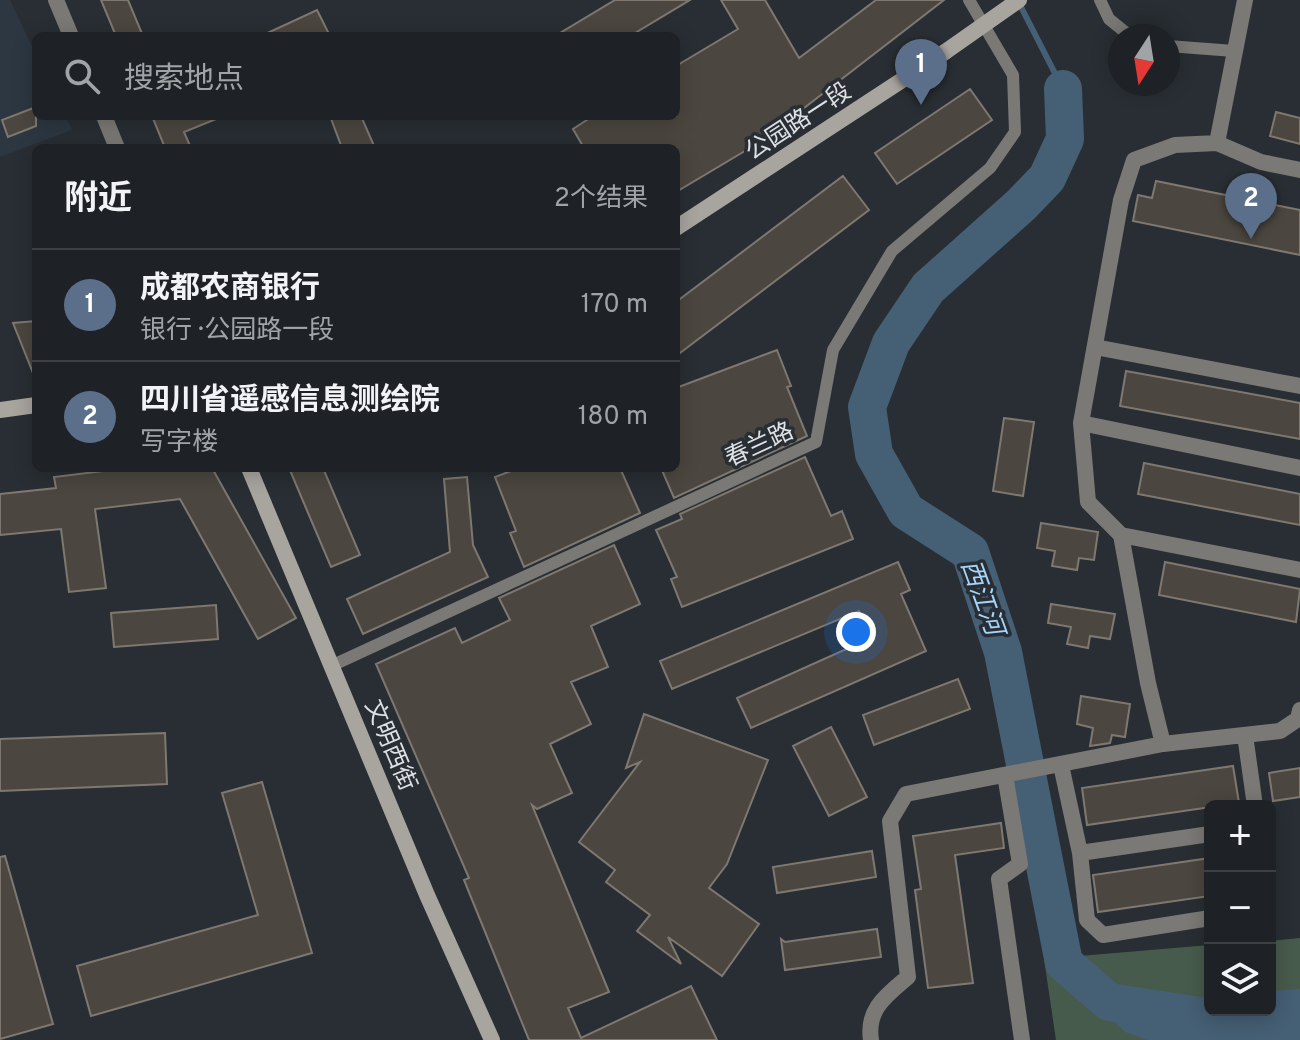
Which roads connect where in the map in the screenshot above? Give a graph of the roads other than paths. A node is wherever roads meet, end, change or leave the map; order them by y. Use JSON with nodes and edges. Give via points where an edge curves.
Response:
{"nodes":[{"id":1,"x":56,"y":0,"type":"edge"},
{"id":2,"x":969,"y":0,"type":"edge"},
{"id":3,"x":1019,"y":0,"type":"edge"},
{"id":4,"x":1100,"y":0,"type":"edge"},
{"id":5,"x":1245,"y":0,"type":"edge"},
{"id":6,"x":1115,"y":24,"type":"edge"},
{"id":7,"x":69,"y":32,"type":"edge"},
{"id":8,"x":1180,"y":47,"type":"edge"},
{"id":9,"x":1234,"y":51,"type":"junction"},
{"id":10,"x":106,"y":120,"type":"edge"},
{"id":11,"x":1217,"y":143,"type":"junction"},
{"id":12,"x":115,"y":144,"type":"edge"},
{"id":13,"x":1300,"y":170,"type":"edge"},
{"id":14,"x":680,"y":225,"type":"edge"},
{"id":15,"x":1095,"y":347,"type":"junction"},
{"id":16,"x":1300,"y":386,"type":"edge"},
{"id":17,"x":32,"y":406,"type":"edge"},
{"id":18,"x":0,"y":410,"type":"edge"},
{"id":19,"x":1081,"y":423,"type":"junction"},
{"id":20,"x":1300,"y":468,"type":"edge"},
{"id":21,"x":251,"y":472,"type":"edge"},
{"id":22,"x":1121,"y":535,"type":"junction"},
{"id":23,"x":1300,"y":570,"type":"edge"},
{"id":24,"x":331,"y":666,"type":"junction"},
{"id":25,"x":1300,"y":710,"type":"edge"},
{"id":26,"x":1245,"y":735,"type":"junction"},
{"id":27,"x":1163,"y":744,"type":"junction"},
{"id":28,"x":1061,"y":765,"type":"junction"},
{"id":29,"x":1009,"y":774,"type":"junction"},
{"id":30,"x":1254,"y":800,"type":"edge"},
{"id":31,"x":1204,"y":835,"type":"edge"},
{"id":32,"x":1080,"y":853,"type":"junction"},
{"id":33,"x":1204,"y":919,"type":"edge"},
{"id":34,"x":492,"y":1040,"type":"edge"},
{"id":35,"x":871,"y":1040,"type":"edge"},
{"id":36,"x":1022,"y":1040,"type":"edge"}],
"edges":[{"from":1,"to":7,"type":"street"},
{"from":2,"to":24,"type":"lane","name":"春兰路","via":[[1013,75],[1015,132],[990,168],[892,251],[833,350],[816,442]]},
{"from":3,"to":14,"type":"street","name":"公园路一段","bridge":true},
{"from":4,"to":6,"type":"lane"},
{"from":5,"to":9,"type":"street"},
{"from":8,"to":9,"type":"lane"},
{"from":9,"to":11,"type":"street"},
{"from":10,"to":12,"type":"street"},
{"from":11,"to":13,"type":"street","via":[[1261,162]]},
{"from":11,"to":15,"type":"street","via":[[1175,145],[1134,160],[1121,200]]},
{"from":15,"to":16,"type":"street"},
{"from":15,"to":19,"type":"street"},
{"from":17,"to":18,"type":"street"},
{"from":19,"to":20,"type":"street"},
{"from":19,"to":22,"type":"street","via":[[1088,502]]},
{"from":21,"to":24,"type":"street","name":"文明西街"},
{"from":22,"to":23,"type":"street"},
{"from":22,"to":27,"type":"street"},
{"from":24,"to":34,"type":"street","name":"文明西街"},
{"from":25,"to":26,"type":"street","via":[[1298,719],[1280,731]]},
{"from":26,"to":27,"type":"street"},
{"from":26,"to":30,"type":"street"},
{"from":27,"to":28,"type":"street"},
{"from":28,"to":29,"type":"street"},
{"from":28,"to":32,"type":"street"},
{"from":29,"to":35,"type":"street","via":[[906,794],[890,821],[908,977],[875,1005]]},
{"from":29,"to":36,"type":"street","via":[[1020,864],[999,879]]},
{"from":31,"to":32,"type":"street"},
{"from":32,"to":33,"type":"street","via":[[1087,920],[1103,935]]}]}
